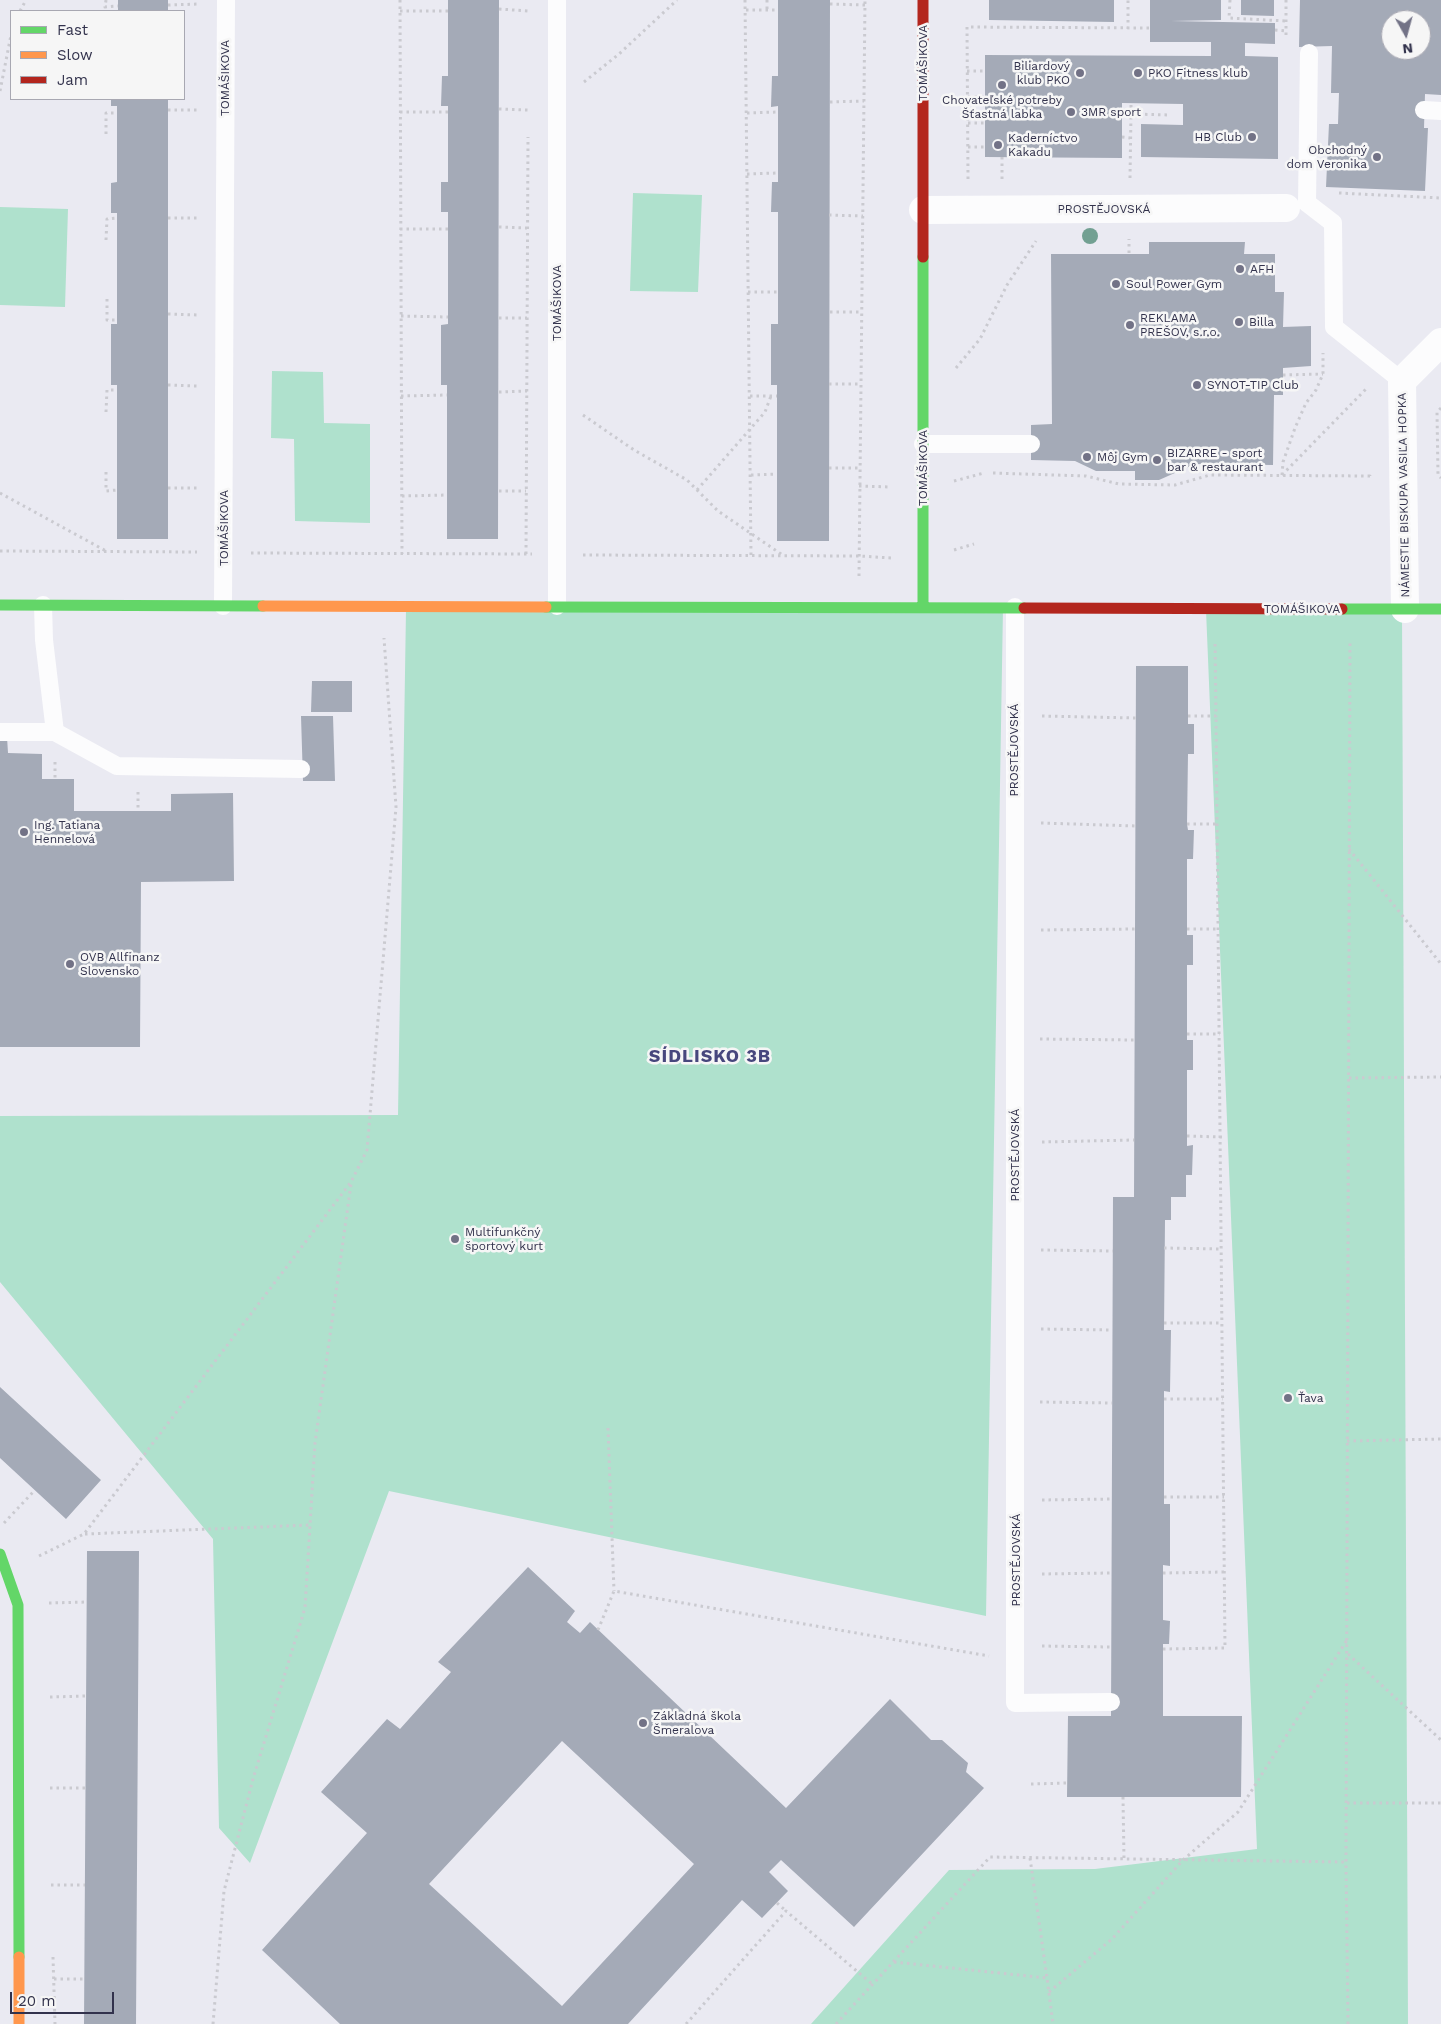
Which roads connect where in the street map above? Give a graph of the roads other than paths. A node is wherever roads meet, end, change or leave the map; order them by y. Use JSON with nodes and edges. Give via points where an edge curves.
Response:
{"nodes":[{"id":1,"x":226,"y":0,"type":"edge"},
{"id":2,"x":557,"y":0,"type":"edge"},
{"id":3,"x":923,"y":0,"type":"edge"},
{"id":4,"x":1309,"y":53,"type":"dead end"},
{"id":5,"x":1296,"y":200,"type":"junction"},
{"id":6,"x":922,"y":210,"type":"junction"},
{"id":7,"x":1441,"y":342,"type":"edge"},
{"id":8,"x":1402,"y":382,"type":"junction"},
{"id":9,"x":923,"y":444,"type":"junction"},
{"id":10,"x":1031,"y":444,"type":"dead end"},
{"id":11,"x":0,"y":604,"type":"edge"},
{"id":12,"x":43,"y":605,"type":"junction"},
{"id":13,"x":223,"y":606,"type":"junction"},
{"id":14,"x":557,"y":606,"type":"junction"},
{"id":15,"x":923,"y":606,"type":"junction"},
{"id":16,"x":1014,"y":607,"type":"junction"},
{"id":17,"x":1406,"y":609,"type":"junction"},
{"id":18,"x":1441,"y":609,"type":"edge"},
{"id":19,"x":0,"y":732,"type":"edge"},
{"id":20,"x":55,"y":732,"type":"junction"},
{"id":21,"x":301,"y":770,"type":"dead end"},
{"id":22,"x":0,"y":1554,"type":"edge"},
{"id":23,"x":1111,"y":1702,"type":"dead end"},
{"id":24,"x":19,"y":2024,"type":"edge"}],
"edges":[{"from":1,"to":13,"type":"lane","name":"TOMÁŠIKOVA"},
{"from":2,"to":14,"type":"lane","name":"TOMÁŠIKOVA"},
{"from":3,"to":6,"type":"street","name":"TOMÁŠIKOVA"},
{"from":4,"to":5,"type":"lane"},
{"from":5,"to":6,"type":"street","name":"PROSTĚJOVSKÁ","via":[[1129,209]]},
{"from":5,"to":8,"type":"lane","name":"NÁMESTIE BISKUPA VASIĽA HOPKA","via":[[1307,202],[1333,223],[1334,327]]},
{"from":6,"to":9,"type":"street","name":"TOMÁŠIKOVA"},
{"from":7,"to":8,"type":"street","name":"NÁMESTIE BISKUPA VASIĽA HOPKA"},
{"from":8,"to":17,"type":"street","name":"NÁMESTIE BISKUPA VASIĽA HOPKA"},
{"from":9,"to":10,"type":"lane"},
{"from":9,"to":15,"type":"street","name":"TOMÁŠIKOVA"},
{"from":11,"to":12,"type":"street","name":"TOMÁŠIKOVA"},
{"from":12,"to":13,"type":"street","name":"TOMÁŠIKOVA"},
{"from":12,"to":20,"type":"lane"},
{"from":13,"to":14,"type":"street","name":"TOMÁŠIKOVA"},
{"from":14,"to":15,"type":"street","name":"TOMÁŠIKOVA"},
{"from":15,"to":16,"type":"street","name":"TOMÁŠIKOVA"},
{"from":16,"to":17,"type":"street","name":"TOMÁŠIKOVA"},
{"from":16,"to":23,"type":"lane","name":"PROSTĚJOVSKÁ","via":[[1015,1703]]},
{"from":17,"to":18,"type":"street","name":"TOMÁŠIKOVA"},
{"from":19,"to":20,"type":"lane"},
{"from":20,"to":21,"type":"lane","via":[[116,766]]},
{"from":22,"to":24,"type":"street","via":[[18,1605]]}]}
